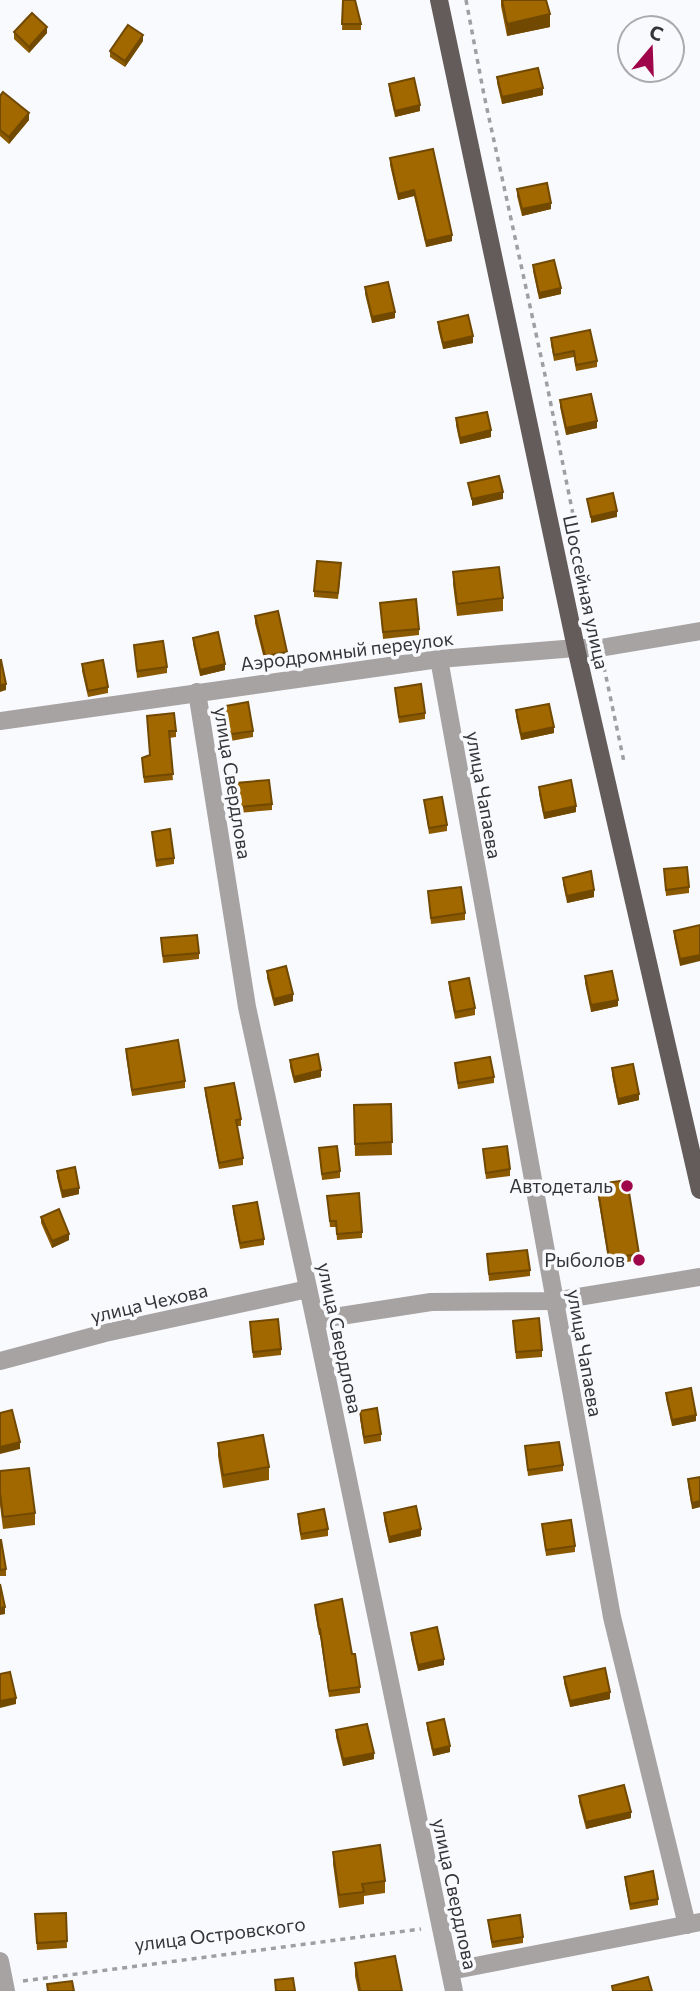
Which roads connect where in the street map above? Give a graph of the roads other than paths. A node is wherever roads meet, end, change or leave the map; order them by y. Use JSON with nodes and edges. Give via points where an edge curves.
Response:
{"nodes":[{"id":1,"x":439,"y":0,"type":"edge"},
{"id":2,"x":700,"y":631,"type":"edge"},
{"id":3,"x":576,"y":648,"type":"junction"},
{"id":4,"x":439,"y":659,"type":"junction"},
{"id":5,"x":198,"y":692,"type":"junction"},
{"id":6,"x":0,"y":722,"type":"edge"},
{"id":7,"x":700,"y":1191,"type":"edge"},
{"id":8,"x":700,"y":1278,"type":"edge"},
{"id":9,"x":308,"y":1289,"type":"junction"},
{"id":10,"x":554,"y":1301,"type":"junction"},
{"id":11,"x":315,"y":1320,"type":"junction"},
{"id":12,"x":0,"y":1361,"type":"edge"},
{"id":13,"x":693,"y":1924,"type":"edge"},
{"id":14,"x":0,"y":1961,"type":"edge"},
{"id":15,"x":450,"y":1971,"type":"junction"},
{"id":16,"x":5,"y":1987,"type":"edge"},
{"id":17,"x":454,"y":1991,"type":"edge"}],
"edges":[{"from":1,"to":3,"type":"main road","name":"Шоссейная улица"},
{"from":2,"to":3,"type":"street","name":"Аэродромный переулок"},
{"from":3,"to":4,"type":"street","name":"Аэродромный переулок"},
{"from":3,"to":7,"type":"main road","name":"Шоссейная улица"},
{"from":4,"to":5,"type":"street","name":"Аэродромный переулок"},
{"from":4,"to":10,"type":"street","name":"улица Чапаева"},
{"from":5,"to":6,"type":"street","name":"Аэродромный переулок"},
{"from":5,"to":9,"type":"street","name":"улица Свердлова","via":[[247,1006]]},
{"from":8,"to":10,"type":"street"},
{"from":9,"to":11,"type":"street","name":"улица Свердлова"},
{"from":9,"to":12,"type":"street","name":"улица Чехова"},
{"from":10,"to":11,"type":"street","via":[[431,1301]]},
{"from":10,"to":13,"type":"street","name":"улица Чапаева","via":[[612,1617]]},
{"from":11,"to":15,"type":"street","name":"улица Свердлова"},
{"from":13,"to":15,"type":"street"},
{"from":14,"to":16,"type":"street"},
{"from":15,"to":17,"type":"street","name":"улица Свердлова"}]}
